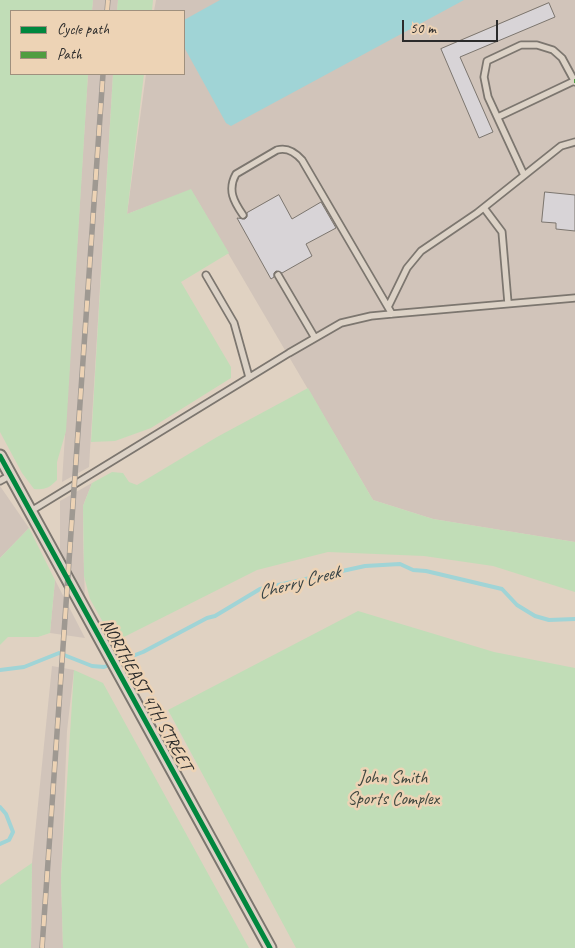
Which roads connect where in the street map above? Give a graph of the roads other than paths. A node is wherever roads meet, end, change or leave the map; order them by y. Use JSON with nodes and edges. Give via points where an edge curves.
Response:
{"nodes":[{"id":1,"x":575,"y":81,"type":"edge"},
{"id":2,"x":498,"y":117,"type":"junction"},
{"id":3,"x":575,"y":142,"type":"edge"},
{"id":4,"x":524,"y":175,"type":"junction"},
{"id":5,"x":484,"y":208,"type":"junction"},
{"id":6,"x":243,"y":216,"type":"dead end"},
{"id":7,"x":206,"y":275,"type":"dead end"},
{"id":8,"x":278,"y":275,"type":"dead end"},
{"id":9,"x":575,"y":298,"type":"edge"},
{"id":10,"x":508,"y":303,"type":"junction"},
{"id":11,"x":388,"y":307,"type":"junction"},
{"id":12,"x":392,"y":314,"type":"junction"},
{"id":13,"x":315,"y":338,"type":"junction"},
{"id":14,"x":249,"y":377,"type":"junction"},
{"id":15,"x":0,"y":456,"type":"edge"},
{"id":16,"x":11,"y":475,"type":"junction"},
{"id":17,"x":0,"y":481,"type":"edge"},
{"id":18,"x":31,"y":511,"type":"junction"},
{"id":19,"x":270,"y":948,"type":"edge"}],
"edges":[{"from":1,"to":2,"type":"lane"},
{"from":1,"to":2,"type":"lane","via":[[562,58],[553,50],[538,45],[521,45],[488,62],[484,77],[488,96]]},
{"from":2,"to":4,"type":"lane"},
{"from":3,"to":4,"type":"lane","via":[[561,146]]},
{"from":4,"to":5,"type":"lane"},
{"from":5,"to":10,"type":"lane","via":[[502,232]]},
{"from":5,"to":11,"type":"lane","via":[[421,250],[407,268]]},
{"from":6,"to":11,"type":"lane","via":[[233,200],[236,174],[277,150],[283,148],[295,153]]},
{"from":7,"to":14,"type":"lane","via":[[234,323]]},
{"from":8,"to":13,"type":"lane"},
{"from":9,"to":10,"type":"lane"},
{"from":10,"to":12,"type":"lane"},
{"from":11,"to":12,"type":"lane"},
{"from":12,"to":13,"type":"lane","via":[[346,322]]},
{"from":13,"to":14,"type":"lane"},
{"from":14,"to":18,"type":"lane"},
{"from":15,"to":16,"type":"street","name":"NORTHEAST 4TH STREET"},
{"from":16,"to":17,"type":"lane"},
{"from":16,"to":18,"type":"street","name":"NORTHEAST 4TH STREET"},
{"from":18,"to":19,"type":"street","name":"NORTHEAST 4TH STREET"}]}
